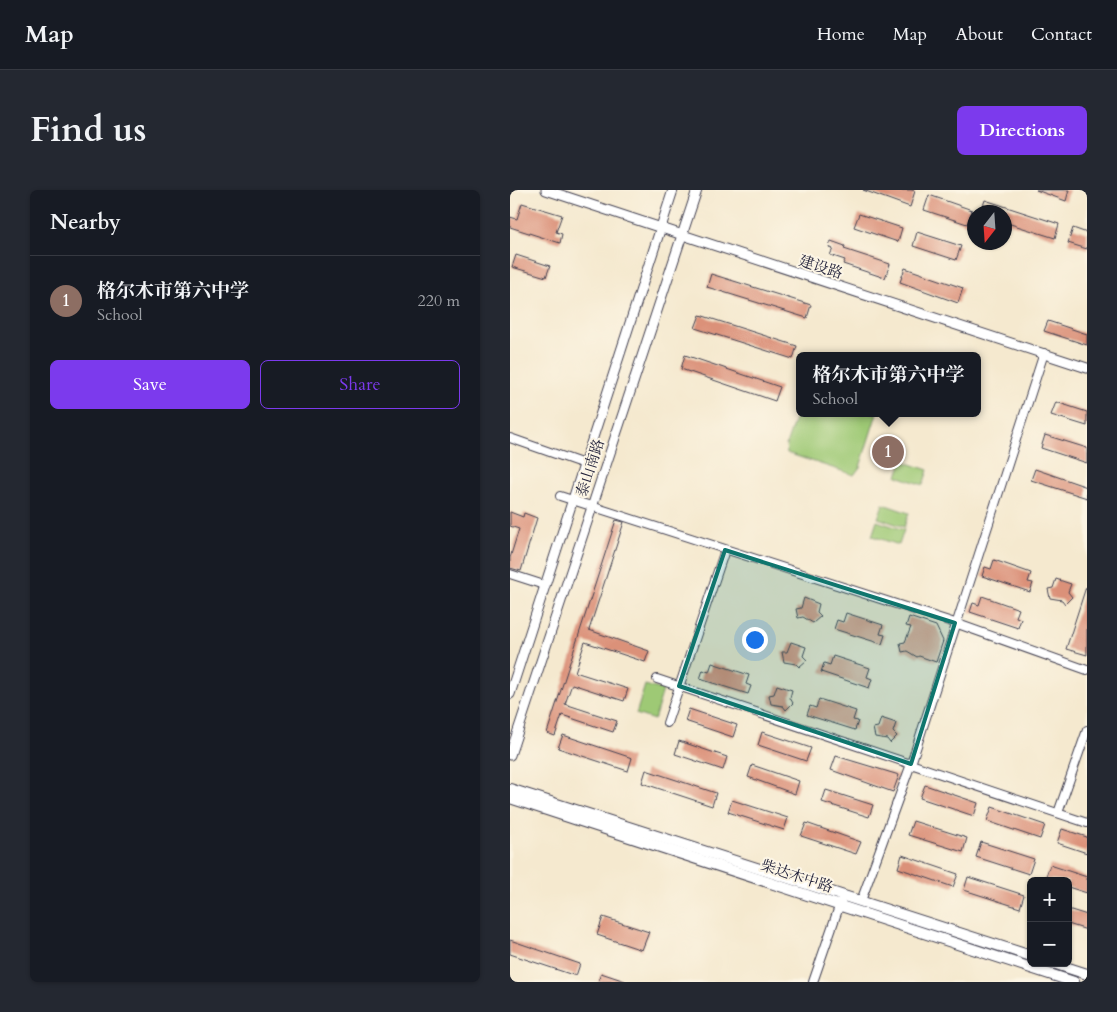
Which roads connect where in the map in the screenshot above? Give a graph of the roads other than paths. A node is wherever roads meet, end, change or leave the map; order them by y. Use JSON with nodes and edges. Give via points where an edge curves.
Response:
{"nodes":[{"id":1,"x":546,"y":190,"type":"edge"},
{"id":2,"x":673,"y":190,"type":"edge"},
{"id":3,"x":696,"y":190,"type":"edge"},
{"id":4,"x":660,"y":228,"type":"junction"},
{"id":5,"x":682,"y":236,"type":"junction"},
{"id":6,"x":1044,"y":354,"type":"junction"},
{"id":7,"x":1087,"y":368,"type":"edge"},
{"id":8,"x":510,"y":438,"type":"edge"},
{"id":9,"x":584,"y":464,"type":"junction"},
{"id":10,"x":560,"y":496,"type":"dead end"},
{"id":11,"x":572,"y":500,"type":"junction"},
{"id":12,"x":592,"y":506,"type":"junction"},
{"id":13,"x":725,"y":550,"type":"junction"},
{"id":14,"x":510,"y":574,"type":"edge"},
{"id":15,"x":544,"y":585,"type":"junction"},
{"id":16,"x":955,"y":624,"type":"junction"},
{"id":17,"x":1087,"y":670,"type":"edge"},
{"id":18,"x":657,"y":678,"type":"dead end"},
{"id":19,"x":679,"y":686,"type":"junction"},
{"id":20,"x":510,"y":694,"type":"edge"},
{"id":21,"x":667,"y":723,"type":"dead end"},
{"id":22,"x":1087,"y":730,"type":"edge"},
{"id":23,"x":510,"y":755,"type":"edge"},
{"id":24,"x":911,"y":764,"type":"junction"},
{"id":25,"x":510,"y":789,"type":"edge"},
{"id":26,"x":510,"y":798,"type":"edge"},
{"id":27,"x":1058,"y":813,"type":"junction"},
{"id":28,"x":1087,"y":823,"type":"edge"},
{"id":29,"x":843,"y":894,"type":"junction"},
{"id":30,"x":862,"y":901,"type":"junction"},
{"id":31,"x":839,"y":906,"type":"junction"},
{"id":32,"x":1027,"y":955,"type":"edge"},
{"id":33,"x":1065,"y":967,"type":"edge"},
{"id":34,"x":1087,"y":974,"type":"edge"},
{"id":35,"x":813,"y":982,"type":"edge"},
{"id":36,"x":1074,"y":982,"type":"edge"}],
"edges":[{"from":1,"to":4,"type":"street","name":"建设路"},
{"from":2,"to":4,"type":"street","name":"泰山南路"},
{"from":3,"to":5,"type":"street","name":"泰山南路"},
{"from":4,"to":5,"type":"street","name":"建设路"},
{"from":4,"to":9,"type":"street","name":"泰山南路"},
{"from":5,"to":6,"type":"street","name":"建设路"},
{"from":5,"to":12,"type":"street","name":"泰山南路"},
{"from":6,"to":7,"type":"street","name":"建设路"},
{"from":6,"to":16,"type":"street"},
{"from":8,"to":9,"type":"street"},
{"from":9,"to":11,"type":"street","name":"泰山南路"},
{"from":10,"to":11,"type":"street"},
{"from":11,"to":12,"type":"street"},
{"from":11,"to":15,"type":"street","name":"泰山南路"},
{"from":12,"to":13,"type":"street"},
{"from":12,"to":23,"type":"street","name":"泰山南路"},
{"from":13,"to":16,"type":"street"},
{"from":13,"to":19,"type":"street"},
{"from":14,"to":15,"type":"street"},
{"from":15,"to":20,"type":"street","name":"泰山南路"},
{"from":16,"to":17,"type":"street"},
{"from":16,"to":24,"type":"street"},
{"from":18,"to":19,"type":"street"},
{"from":19,"to":21,"type":"street"},
{"from":19,"to":24,"type":"street"},
{"from":22,"to":27,"type":"street"},
{"from":24,"to":27,"type":"street"},
{"from":24,"to":30,"type":"street"},
{"from":25,"to":29,"type":"main road","name":"柴达木中路"},
{"from":26,"to":31,"type":"main road","name":"柴达木中路"},
{"from":27,"to":28,"type":"street"},
{"from":29,"to":30,"type":"main road","name":"柴达木中路"},
{"from":29,"to":31,"type":"street"},
{"from":30,"to":32,"type":"main road","name":"柴达木中路"},
{"from":31,"to":35,"type":"street"},
{"from":31,"to":36,"type":"main road","name":"柴达木中路"},
{"from":33,"to":34,"type":"main road"}]}
